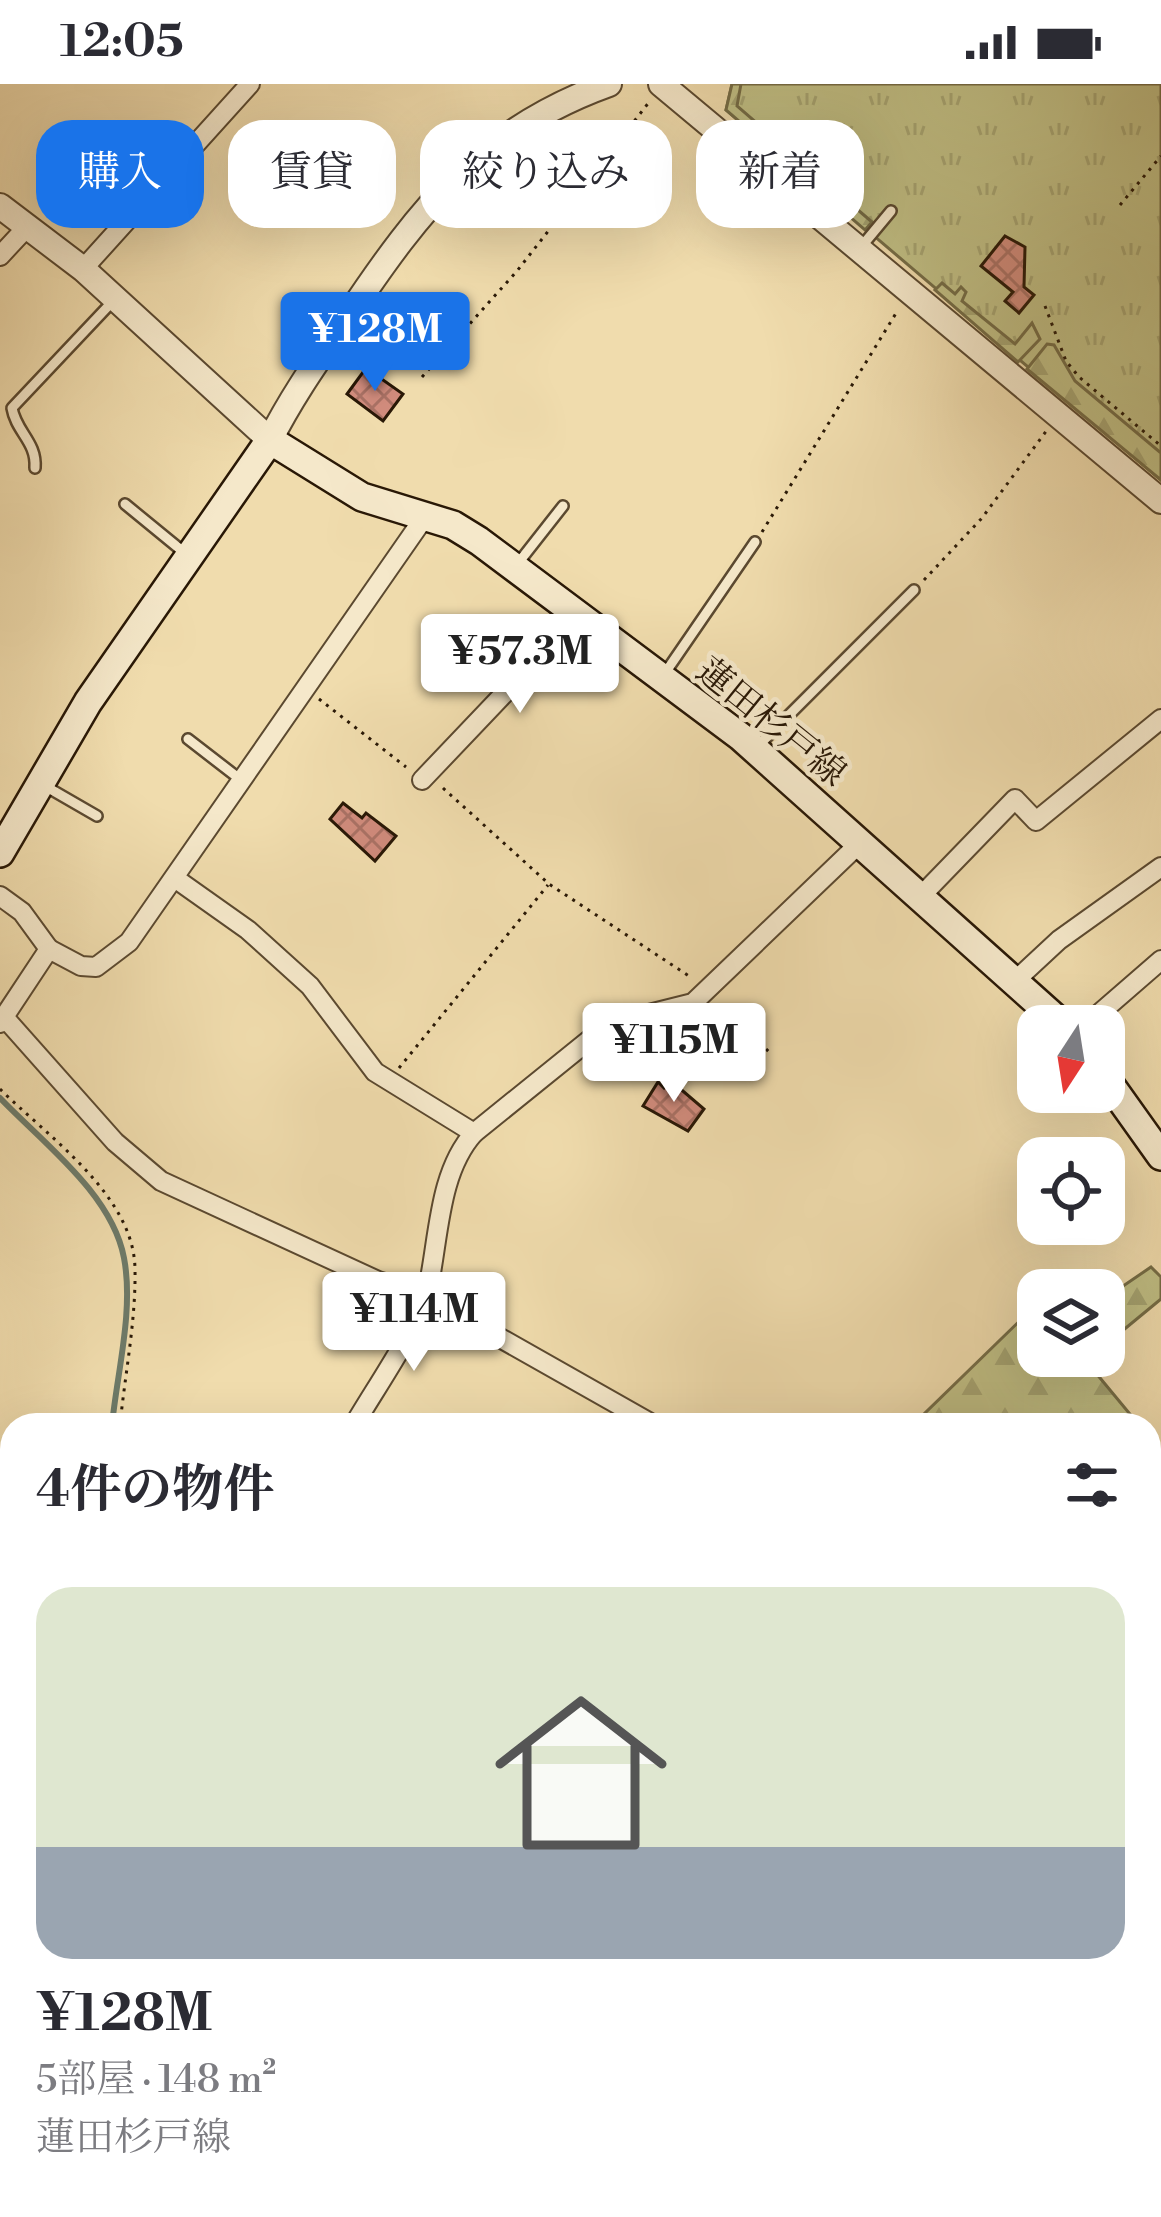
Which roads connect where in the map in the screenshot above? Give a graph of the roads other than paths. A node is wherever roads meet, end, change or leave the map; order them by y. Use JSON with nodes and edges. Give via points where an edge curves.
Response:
{"nodes":[{"id":1,"x":250,"y":84,"type":"edge"},
{"id":2,"x":609,"y":84,"type":"edge"},
{"id":3,"x":662,"y":85,"type":"edge"},
{"id":4,"x":0,"y":206,"type":"edge"},
{"id":5,"x":891,"y":211,"type":"dead end"},
{"id":6,"x":27,"y":226,"type":"junction"},
{"id":7,"x":858,"y":251,"type":"junction"},
{"id":8,"x":0,"y":256,"type":"edge"},
{"id":9,"x":83,"y":269,"type":"junction"},
{"id":10,"x":115,"y":299,"type":"junction"},
{"id":11,"x":270,"y":440,"type":"junction"},
{"id":12,"x":35,"y":468,"type":"dead end"},
{"id":13,"x":1161,"y":501,"type":"edge"},
{"id":14,"x":125,"y":504,"type":"dead end"},
{"id":15,"x":563,"y":506,"type":"dead end"},
{"id":16,"x":426,"y":515,"type":"junction"},
{"id":17,"x":755,"y":542,"type":"road end"},
{"id":18,"x":187,"y":555,"type":"junction"},
{"id":19,"x":515,"y":568,"type":"junction"},
{"id":20,"x":914,"y":590,"type":"road end"},
{"id":21,"x":579,"y":615,"type":"junction"},
{"id":22,"x":662,"y":677,"type":"junction"},
{"id":23,"x":1161,"y":719,"type":"edge"},
{"id":24,"x":188,"y":740,"type":"dead end"},
{"id":25,"x":755,"y":749,"type":"junction"},
{"id":26,"x":424,"y":777,"type":"road end"},
{"id":27,"x":241,"y":781,"type":"junction"},
{"id":28,"x":41,"y":783,"type":"junction"},
{"id":29,"x":97,"y":816,"type":"dead end"},
{"id":30,"x":861,"y":842,"type":"junction"},
{"id":31,"x":0,"y":853,"type":"edge"},
{"id":32,"x":1161,"y":867,"type":"edge"},
{"id":33,"x":176,"y":879,"type":"junction"},
{"id":34,"x":922,"y":895,"type":"junction"},
{"id":35,"x":0,"y":896,"type":"edge"},
{"id":36,"x":49,"y":949,"type":"junction"},
{"id":37,"x":1161,"y":960,"type":"edge"},
{"id":38,"x":1017,"y":979,"type":"junction"},
{"id":39,"x":1043,"y":1005,"type":"edge"},
{"id":40,"x":1109,"y":1005,"type":"edge"},
{"id":41,"x":2,"y":1020,"type":"edge"},
{"id":42,"x":1125,"y":1105,"type":"edge"},
{"id":43,"x":474,"y":1133,"type":"junction"},
{"id":44,"x":1161,"y":1156,"type":"edge"},
{"id":45,"x":427,"y":1296,"type":"junction"},
{"id":46,"x":361,"y":1413,"type":"edge"},
{"id":47,"x":633,"y":1413,"type":"edge"}],
"edges":[{"from":1,"to":9,"type":"street"},
{"from":2,"to":11,"type":"street","via":[[518,125],[447,182],[396,244]]},
{"from":3,"to":7,"type":"street"},
{"from":4,"to":6,"type":"street"},
{"from":5,"to":7,"type":"lane"},
{"from":6,"to":8,"type":"street"},
{"from":6,"to":9,"type":"street"},
{"from":7,"to":13,"type":"street"},
{"from":9,"to":10,"type":"street"},
{"from":10,"to":11,"type":"street"},
{"from":10,"to":12,"type":"lane","via":[[12,408],[35,448]]},
{"from":11,"to":16,"type":"main road","name":"蓮田杉戸線","via":[[362,497]]},
{"from":11,"to":18,"type":"main road"},
{"from":14,"to":18,"type":"lane"},
{"from":15,"to":19,"type":"lane"},
{"from":16,"to":19,"type":"main road","name":"蓮田杉戸線","via":[[453,524]]},
{"from":16,"to":27,"type":"street"},
{"from":17,"to":22,"type":"lane"},
{"from":18,"to":28,"type":"main road"},
{"from":19,"to":21,"type":"main road","name":"蓮田杉戸線"},
{"from":20,"to":25,"type":"lane"},
{"from":21,"to":22,"type":"main road","name":"蓮田杉戸線"},
{"from":21,"to":26,"type":"street"},
{"from":22,"to":25,"type":"main road","name":"蓮田杉戸線"},
{"from":23,"to":34,"type":"street","via":[[1036,821],[1016,799]]},
{"from":24,"to":27,"type":"lane"},
{"from":25,"to":30,"type":"main road","name":"蓮田杉戸線"},
{"from":27,"to":33,"type":"street"},
{"from":28,"to":29,"type":"lane"},
{"from":28,"to":31,"type":"main road"},
{"from":30,"to":34,"type":"main road","name":"蓮田杉戸線"},
{"from":30,"to":43,"type":"street","via":[[709,992],[693,1004],[610,1024]]},
{"from":32,"to":38,"type":"street"},
{"from":33,"to":36,"type":"street","via":[[110,961],[81,966]]},
{"from":33,"to":43,"type":"street","via":[[310,986],[388,1082]]},
{"from":34,"to":38,"type":"main road","name":"蓮田杉戸線"},
{"from":35,"to":36,"type":"street"},
{"from":36,"to":41,"type":"street"},
{"from":37,"to":40,"type":"street"},
{"from":38,"to":39,"type":"main road","name":"蓮田杉戸線"},
{"from":41,"to":45,"type":"street","via":[[161,1181]]},
{"from":42,"to":44,"type":"main road"},
{"from":43,"to":45,"type":"street","via":[[452,1177]]},
{"from":45,"to":46,"type":"street"},
{"from":45,"to":47,"type":"street"}]}
